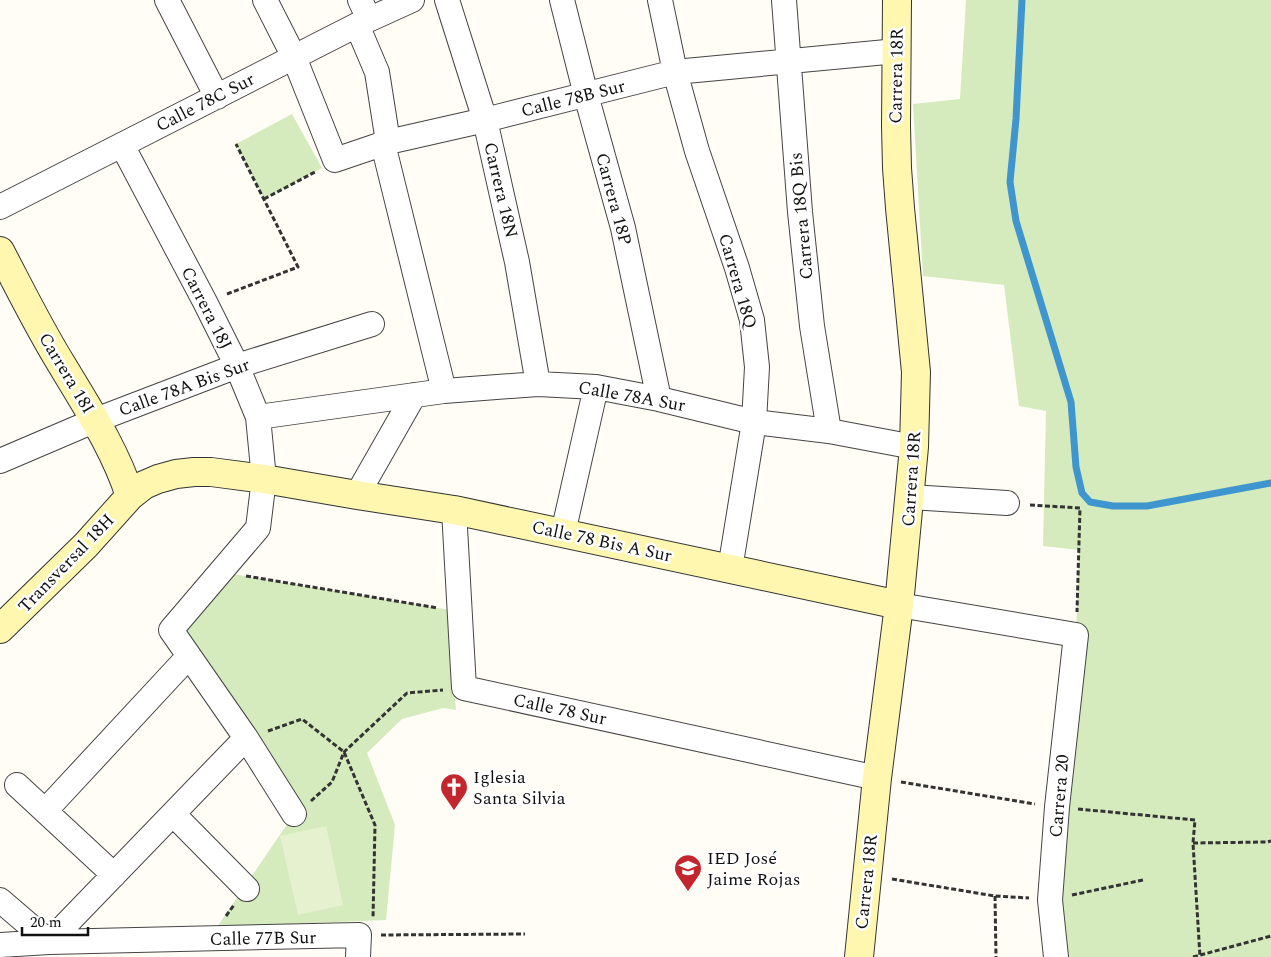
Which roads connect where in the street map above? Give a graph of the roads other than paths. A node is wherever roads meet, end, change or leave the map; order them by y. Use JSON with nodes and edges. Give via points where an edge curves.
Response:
{"nodes":[{"id":1,"x":166,"y":0,"type":"edge"},
{"id":2,"x":265,"y":0,"type":"edge"},
{"id":3,"x":412,"y":0,"type":"edge"},
{"id":4,"x":447,"y":0,"type":"edge"},
{"id":5,"x":562,"y":0,"type":"edge"},
{"id":6,"x":660,"y":0,"type":"edge"},
{"id":7,"x":784,"y":0,"type":"edge"},
{"id":8,"x":898,"y":0,"type":"edge"},
{"id":9,"x":362,"y":15,"type":"edge"},
{"id":10,"x":897,"y":51,"type":"junction"},
{"id":11,"x":294,"y":57,"type":"junction"},
{"id":12,"x":789,"y":61,"type":"junction"},
{"id":13,"x":675,"y":72,"type":"junction"},
{"id":14,"x":586,"y":95,"type":"junction"},
{"id":15,"x":217,"y":97,"type":"junction"},
{"id":16,"x":484,"y":120,"type":"junction"},
{"id":17,"x":385,"y":143,"type":"junction"},
{"id":18,"x":122,"y":145,"type":"junction"},
{"id":19,"x":0,"y":208,"type":"edge"},
{"id":20,"x":0,"y":251,"type":"edge"},
{"id":21,"x":372,"y":324,"type":"dead end"},
{"id":22,"x":237,"y":366,"type":"junction"},
{"id":23,"x":538,"y":384,"type":"junction"},
{"id":24,"x":596,"y":387,"type":"junction"},
{"id":25,"x":444,"y":391,"type":"junction"},
{"id":26,"x":414,"y":395,"type":"junction"},
{"id":27,"x":659,"y":399,"type":"junction"},
{"id":28,"x":258,"y":417,"type":"junction"},
{"id":29,"x":96,"y":420,"type":"junction"},
{"id":30,"x":754,"y":422,"type":"junction"},
{"id":31,"x":829,"y":431,"type":"junction"},
{"id":32,"x":914,"y":448,"type":"junction"},
{"id":33,"x":0,"y":460,"type":"edge"},
{"id":34,"x":264,"y":479,"type":"junction"},
{"id":35,"x":357,"y":495,"type":"junction"},
{"id":36,"x":130,"y":496,"type":"junction"},
{"id":37,"x":910,"y":497,"type":"junction"},
{"id":38,"x":1008,"y":504,"type":"road end"},
{"id":39,"x":454,"y":510,"type":"junction"},
{"id":40,"x":563,"y":533,"type":"junction"},
{"id":41,"x":730,"y":568,"type":"junction"},
{"id":42,"x":899,"y":604,"type":"junction"},
{"id":43,"x":0,"y":629,"type":"edge"},
{"id":44,"x":1076,"y":635,"type":"joint"},
{"id":45,"x":189,"y":656,"type":"junction"},
{"id":46,"x":246,"y":738,"type":"junction"},
{"id":47,"x":876,"y":778,"type":"junction"},
{"id":48,"x":17,"y":785,"type":"dead end"},
{"id":49,"x":45,"y":811,"type":"junction"},
{"id":50,"x":173,"y":814,"type":"junction"},
{"id":51,"x":294,"y":814,"type":"road end"},
{"id":52,"x":114,"y":874,"type":"junction"},
{"id":53,"x":247,"y":889,"type":"dead end"},
{"id":54,"x":0,"y":900,"type":"edge"},
{"id":55,"x":49,"y":942,"type":"junction"},
{"id":56,"x":363,"y":943,"type":"edge"},
{"id":57,"x":0,"y":945,"type":"edge"},
{"id":58,"x":859,"y":957,"type":"edge"},
{"id":59,"x":1056,"y":957,"type":"edge"}],
"edges":[{"from":1,"to":15,"type":"street"},
{"from":2,"to":11,"type":"street"},
{"from":3,"to":9,"type":"street","name":"Calle 78C Sur"},
{"from":4,"to":16,"type":"street","name":"Carrera 18N"},
{"from":5,"to":14,"type":"street","name":"Carrera 18P"},
{"from":6,"to":13,"type":"street","name":"Carrera 18Q"},
{"from":7,"to":12,"type":"street","name":"Carrera 18Q Bis"},
{"from":8,"to":10,"type":"street","name":"Carrera 18R"},
{"from":9,"to":11,"type":"street","name":"Calle 78C Sur"},
{"from":9,"to":17,"type":"street","via":[[377,72]]},
{"from":10,"to":12,"type":"street","name":"Calle 78B Sur"},
{"from":10,"to":32,"type":"street","name":"Carrera 18R","via":[[897,168],[916,372]]},
{"from":11,"to":15,"type":"street","name":"Calle 78C Sur"},
{"from":11,"to":17,"type":"street","name":"Calle 78B Sur","via":[[335,160]]},
{"from":12,"to":13,"type":"street","name":"Calle 78B Sur"},
{"from":12,"to":31,"type":"street","name":"Carrera 18Q Bis","via":[[812,326]]},
{"from":13,"to":14,"type":"street","name":"Calle 78B Sur"},
{"from":13,"to":30,"type":"street","name":"Carrera 18Q","via":[[752,320],[757,367]]},
{"from":14,"to":16,"type":"street","name":"Calle 78B Sur"},
{"from":14,"to":27,"type":"street","name":"Carrera 18P","via":[[622,228]]},
{"from":15,"to":18,"type":"street","name":"Calle 78C Sur"},
{"from":16,"to":17,"type":"street","name":"Calle 78B Sur"},
{"from":16,"to":23,"type":"street","name":"Carrera 18N","via":[[517,262]]},
{"from":17,"to":25,"type":"street"},
{"from":18,"to":19,"type":"street","name":"Calle 78C Sur"},
{"from":18,"to":22,"type":"street","name":"Carrera 18J"},
{"from":20,"to":29,"type":"street","name":"Carrera 18I","via":[[36,321]]},
{"from":21,"to":22,"type":"street","name":"Calle 78A Bis Sur"},
{"from":22,"to":28,"type":"street","name":"Carrera 18J"},
{"from":22,"to":29,"type":"street","name":"Calle 78A Bis Sur"},
{"from":23,"to":24,"type":"street","name":"Calle 78A Sur"},
{"from":23,"to":25,"type":"street","name":"Calle 78A Sur"},
{"from":24,"to":27,"type":"street","name":"Calle 78A Sur"},
{"from":24,"to":40,"type":"street"},
{"from":25,"to":26,"type":"street","name":"Calle 78A Sur"},
{"from":26,"to":28,"type":"street","name":"Calle 78A Sur"},
{"from":26,"to":35,"type":"street"},
{"from":27,"to":30,"type":"street","name":"Calle 78A Sur"},
{"from":28,"to":34,"type":"street","name":"Carrera 18J"},
{"from":29,"to":33,"type":"street","name":"Calle 78A Bis Sur"},
{"from":29,"to":36,"type":"street","name":"Carrera 18I","via":[[124,476]]},
{"from":30,"to":31,"type":"street","name":"Calle 78A Sur"},
{"from":30,"to":41,"type":"street","name":"Carrera 18Q"},
{"from":31,"to":32,"type":"street","name":"Calle 78A Sur"},
{"from":32,"to":37,"type":"street","name":"Carrera 18R"},
{"from":34,"to":35,"type":"street","name":"Calle 78 Bis A Sur"},
{"from":34,"to":36,"type":"street","name":"Calle 78 Bis A Sur","via":[[211,472],[176,474],[144,485]]},
{"from":34,"to":45,"type":"street","name":"Carrera 18J","via":[[258,528],[171,630]]},
{"from":35,"to":39,"type":"street","name":"Calle 78 Bis A Sur"},
{"from":36,"to":43,"type":"street","name":"Transversal 18H","via":[[86,545]]},
{"from":37,"to":38,"type":"street"},
{"from":37,"to":42,"type":"street","name":"Carrera 18R"},
{"from":39,"to":40,"type":"street","name":"Calle 78 Bis A Sur"},
{"from":39,"to":47,"type":"street","name":"Calle 78 Sur","via":[[464,688]]},
{"from":40,"to":41,"type":"street","name":"Calle 78 Bis A Sur"},
{"from":41,"to":42,"type":"street","name":"Calle 78 Bis A Sur"},
{"from":42,"to":44,"type":"street","name":"Calle 78 Bis A Sur"},
{"from":42,"to":47,"type":"street","name":"Carrera 18R"},
{"from":44,"to":59,"type":"street","name":"Carrera 20","via":[[1050,900]]},
{"from":45,"to":46,"type":"street"},
{"from":45,"to":49,"type":"street"},
{"from":46,"to":50,"type":"street"},
{"from":46,"to":51,"type":"street"},
{"from":47,"to":58,"type":"street","name":"Carrera 18R"},
{"from":48,"to":49,"type":"street"},
{"from":49,"to":52,"type":"street"},
{"from":50,"to":52,"type":"street"},
{"from":50,"to":53,"type":"street"},
{"from":52,"to":55,"type":"street"},
{"from":54,"to":55,"type":"street"},
{"from":55,"to":56,"type":"street","name":"Calle 77B Sur"},
{"from":55,"to":57,"type":"street","name":"Calle 77B Sur"}]}
